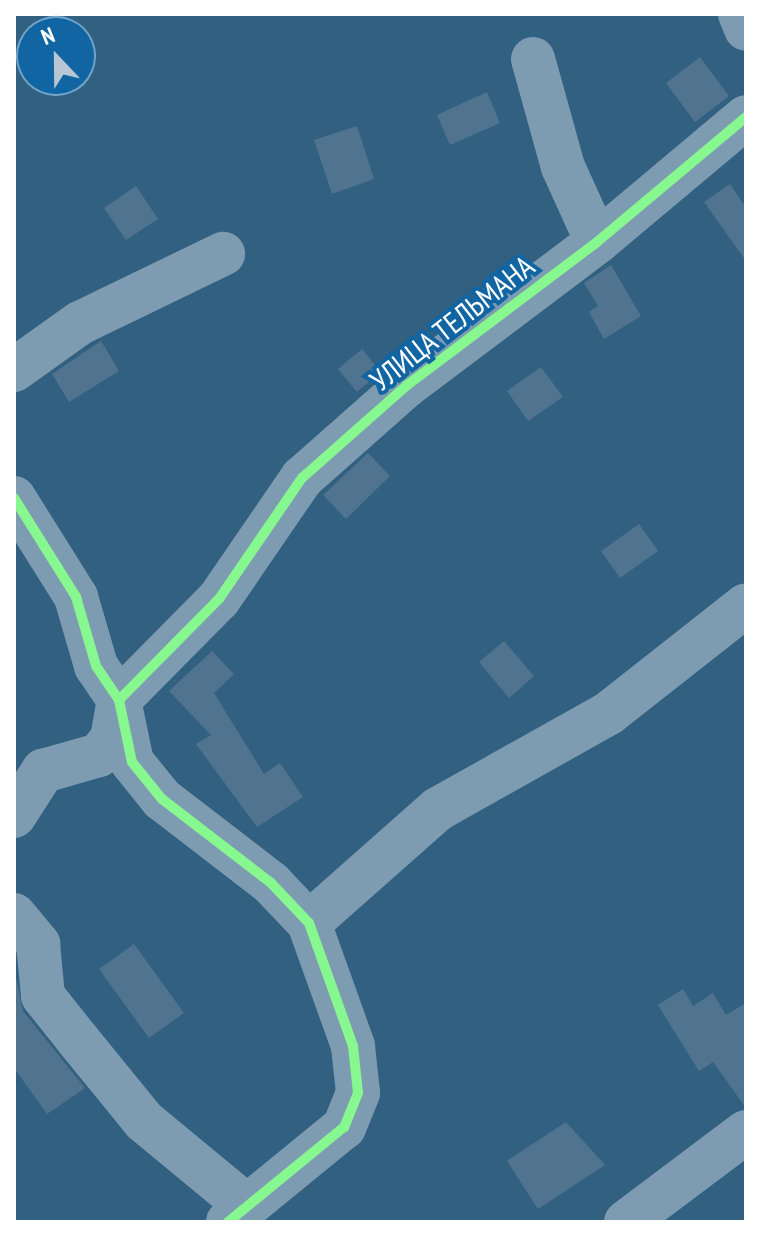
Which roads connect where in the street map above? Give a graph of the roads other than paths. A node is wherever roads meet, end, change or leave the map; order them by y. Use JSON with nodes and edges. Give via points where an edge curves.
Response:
{"nodes":[{"id":1,"x":740,"y":14,"type":"edge"},
{"id":2,"x":746,"y":29,"type":"edge"},
{"id":3,"x":533,"y":59,"type":"dead end"},
{"id":4,"x":746,"y":117,"type":"edge"},
{"id":5,"x":597,"y":242,"type":"junction"},
{"id":6,"x":223,"y":254,"type":"dead end"},
{"id":7,"x":14,"y":370,"type":"edge"},
{"id":8,"x":14,"y":498,"type":"edge"},
{"id":9,"x":746,"y":605,"type":"edge"},
{"id":10,"x":119,"y":700,"type":"junction"},
{"id":11,"x":14,"y":816,"type":"edge"},
{"id":12,"x":14,"y":915,"type":"edge"},
{"id":13,"x":309,"y":923,"type":"junction"},
{"id":14,"x":746,"y":1132,"type":"edge"},
{"id":15,"x":238,"y":1214,"type":"edge"},
{"id":16,"x":626,"y":1222,"type":"edge"}],
"edges":[{"from":1,"to":2,"type":"street"},
{"from":3,"to":5,"type":"street","via":[[563,167]]},
{"from":4,"to":5,"type":"street","name":"УЛИЦА ТЕЛЬМАНА"},
{"from":5,"to":10,"type":"street","name":"УЛИЦА ТЕЛЬМАНА","via":[[406,386],[302,478],[219,599]]},
{"from":6,"to":7,"type":"street","via":[[80,323]]},
{"from":8,"to":10,"type":"street","via":[[76,597],[96,666]]},
{"from":9,"to":13,"type":"street","via":[[609,713],[438,809]]},
{"from":10,"to":11,"type":"street","via":[[112,739],[99,755],[43,771]]},
{"from":10,"to":13,"type":"street","via":[[132,762],[162,799],[271,883]]},
{"from":12,"to":15,"type":"street","via":[[38,944],[43,996],[144,1121]]},
{"from":13,"to":15,"type":"street","via":[[353,1046],[358,1093],[344,1127]]},
{"from":14,"to":16,"type":"street"}]}
